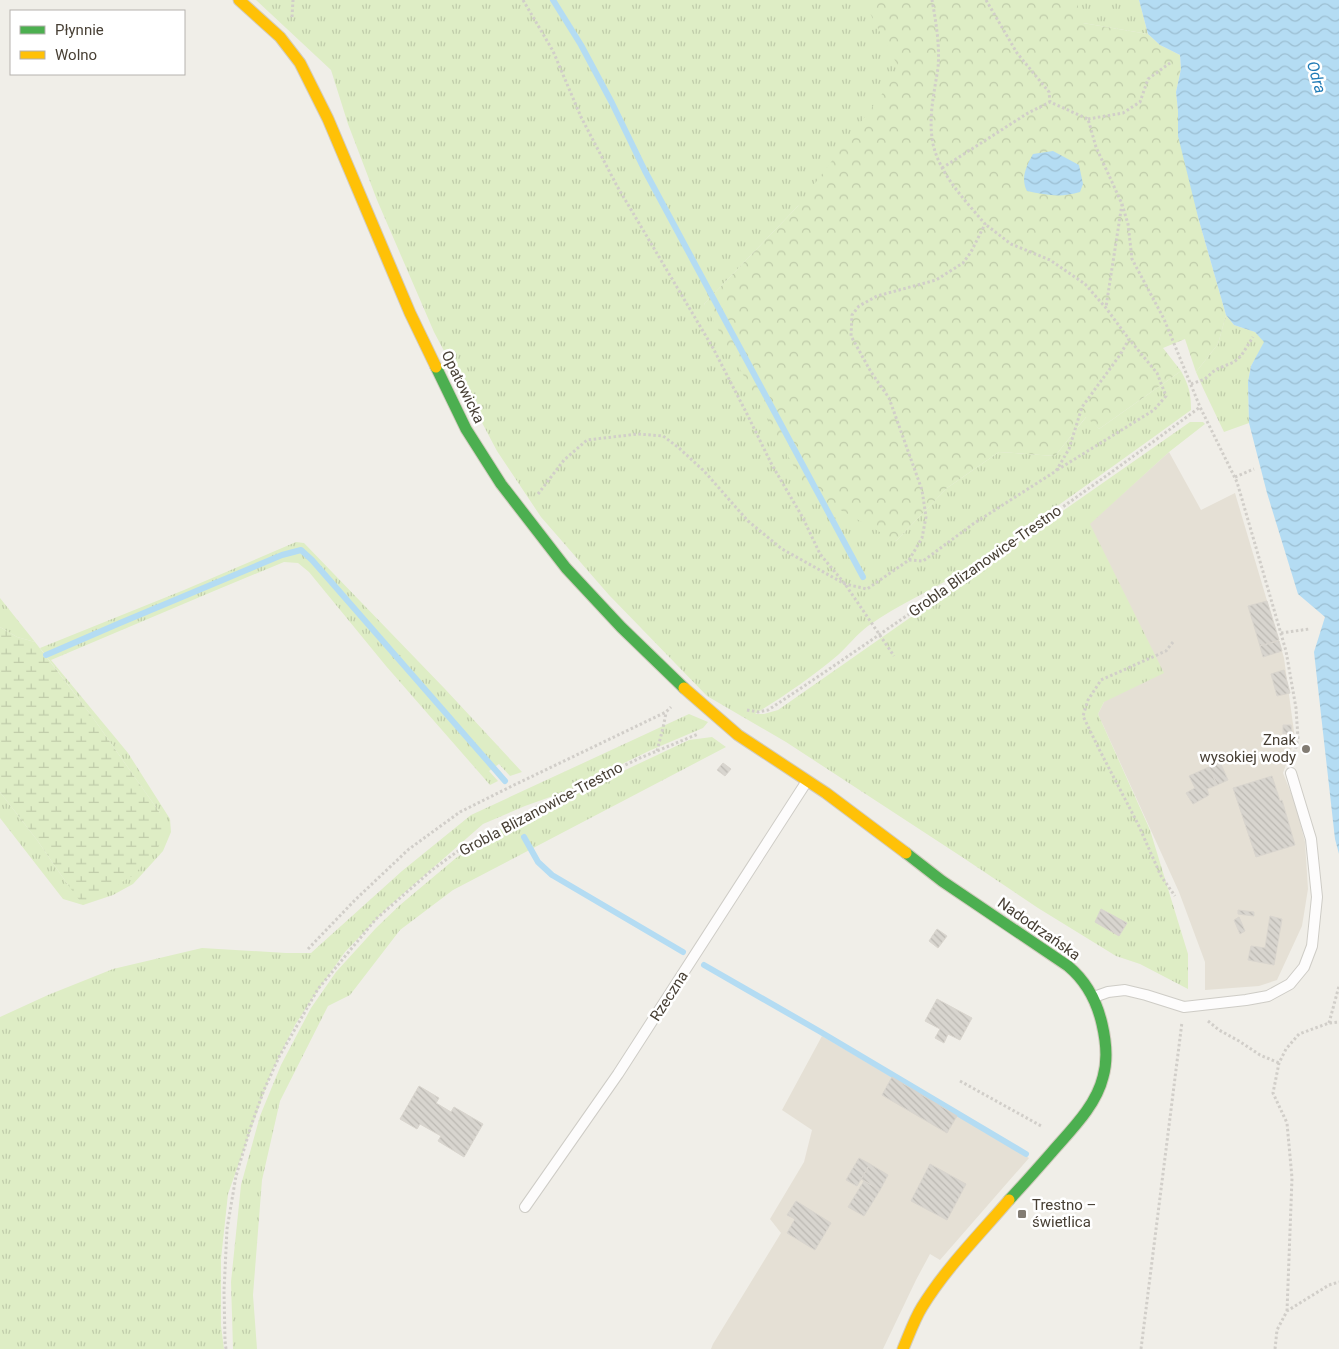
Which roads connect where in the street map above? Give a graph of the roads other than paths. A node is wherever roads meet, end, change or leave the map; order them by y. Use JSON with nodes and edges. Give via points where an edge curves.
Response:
{"nodes":[{"id":1,"x":240,"y":0,"type":"edge"},
{"id":2,"x":738,"y":735,"type":"joint"},
{"id":3,"x":1291,"y":773,"type":"road end"},
{"id":4,"x":807,"y":781,"type":"junction"},
{"id":5,"x":1093,"y":998,"type":"junction"},
{"id":6,"x":525,"y":1207,"type":"dead end"},
{"id":7,"x":903,"y":1349,"type":"edge"}],
"edges":[{"from":1,"to":2,"type":"street","name":"Opatowicka","via":[[280,37],[300,63],[328,119],[410,313],[466,429],[500,484],[566,568],[621,627],[686,691]]},
{"from":2,"to":4,"type":"street","name":"Nadodrzańska"},
{"from":3,"to":5,"type":"lane","via":[[1310,839],[1317,897],[1312,946],[1304,967],[1290,984],[1268,996],[1184,1007],[1125,990]]},
{"from":4,"to":5,"type":"street","name":"Nadodrzańska","via":[[942,882],[1073,969]]},
{"from":4,"to":6,"type":"lane","name":"Rzeczna","via":[[618,1074]]},
{"from":5,"to":7,"type":"street","name":"Nadodrzańska","via":[[1102,1024],[1106,1051],[1105,1072],[1097,1092],[1055,1149],[944,1275],[920,1309]]}]}
